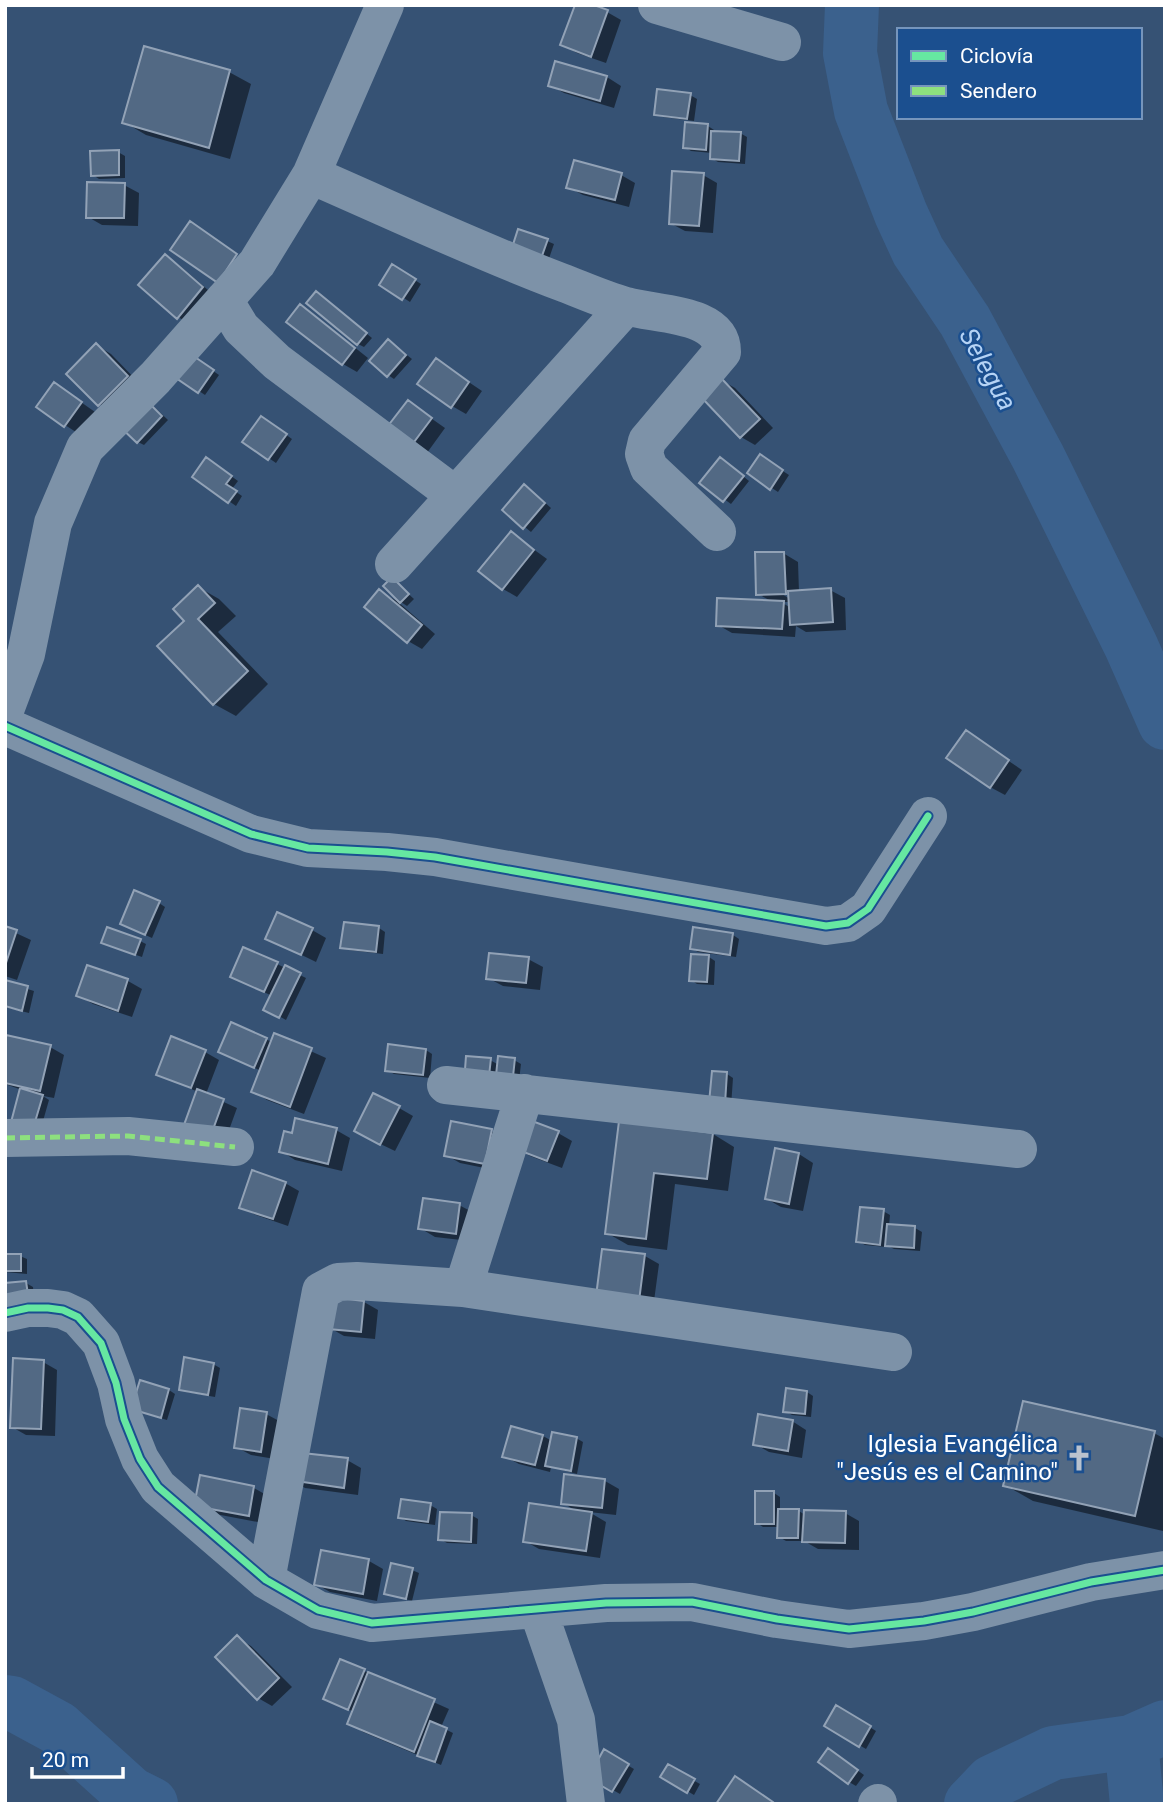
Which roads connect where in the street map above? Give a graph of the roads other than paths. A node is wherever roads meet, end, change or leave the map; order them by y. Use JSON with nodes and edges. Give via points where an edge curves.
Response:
{"nodes":[{"id":1,"x":385,"y":5,"type":"edge"},
{"id":2,"x":657,"y":5,"type":"edge"},
{"id":3,"x":782,"y":42,"type":"dead end"},
{"id":4,"x":311,"y":175,"type":"junction"},
{"id":5,"x":224,"y":300,"type":"junction"},
{"id":6,"x":626,"y":306,"type":"junction"},
{"id":7,"x":455,"y":495,"type":"junction"},
{"id":8,"x":717,"y":532,"type":"dead end"},
{"id":9,"x":394,"y":564,"type":"dead end"},
{"id":10,"x":5,"y":710,"type":"edge"},
{"id":11,"x":5,"y":726,"type":"edge"},
{"id":12,"x":928,"y":817,"type":"dead end"},
{"id":13,"x":446,"y":1085,"type":"dead end"},
{"id":14,"x":525,"y":1093,"type":"junction"},
{"id":15,"x":5,"y":1138,"type":"edge"},
{"id":16,"x":235,"y":1147,"type":"dead end"},
{"id":17,"x":1018,"y":1149,"type":"dead end"},
{"id":18,"x":463,"y":1288,"type":"junction"},
{"id":19,"x":5,"y":1313,"type":"edge"},
{"id":20,"x":894,"y":1352,"type":"dead end"},
{"id":21,"x":1165,"y":1570,"type":"edge"},
{"id":22,"x":265,"y":1580,"type":"junction"},
{"id":23,"x":538,"y":1610,"type":"junction"},
{"id":24,"x":586,"y":1804,"type":"edge"}],
"edges":[{"from":1,"to":4,"type":"street"},
{"from":2,"to":3,"type":"street"},
{"from":4,"to":5,"type":"street","via":[[257,263]]},
{"from":4,"to":6,"type":"street","via":[[517,265]]},
{"from":5,"to":7,"type":"street","via":[[242,328],[277,362]]},
{"from":5,"to":10,"type":"street","via":[[85,448],[53,523],[26,654]]},
{"from":6,"to":7,"type":"street"},
{"from":6,"to":8,"type":"street","via":[[699,321],[722,341],[722,352],[647,441],[644,454],[649,468]]},
{"from":7,"to":9,"type":"street"},
{"from":11,"to":12,"type":"street","via":[[251,834],[308,848],[435,857],[826,926],[848,923],[868,909]]},
{"from":13,"to":14,"type":"street"},
{"from":14,"to":17,"type":"street"},
{"from":14,"to":18,"type":"street"},
{"from":15,"to":16,"type":"street","via":[[128,1136]]},
{"from":18,"to":20,"type":"street"},
{"from":18,"to":22,"type":"street","via":[[357,1281],[338,1282],[321,1291]]},
{"from":19,"to":22,"type":"street","via":[[28,1308],[63,1310],[89,1328],[102,1343],[124,1419],[140,1460],[158,1487]]},
{"from":21,"to":23,"type":"street","via":[[1091,1582],[973,1612],[849,1629],[692,1602],[606,1602]]},
{"from":22,"to":23,"type":"street","via":[[318,1610],[372,1623]]},
{"from":23,"to":24,"type":"street","via":[[576,1720]]}]}
